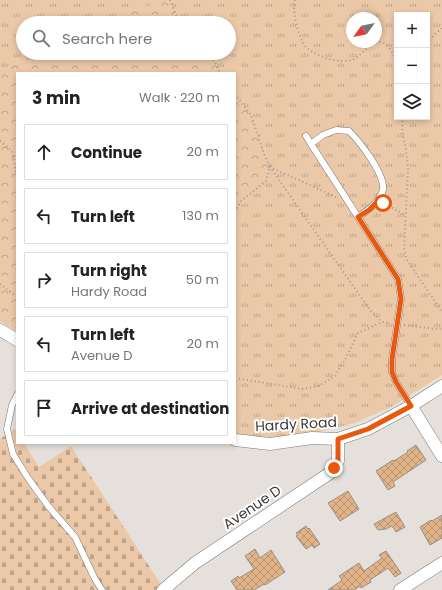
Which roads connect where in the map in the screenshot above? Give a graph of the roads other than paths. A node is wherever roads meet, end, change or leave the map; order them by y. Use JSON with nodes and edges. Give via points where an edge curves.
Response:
{"nodes":[{"id":1,"x":306,"y":136,"type":"dead end"},
{"id":2,"x":312,"y":144,"type":"junction"},
{"id":3,"x":358,"y":217,"type":"junction"},
{"id":4,"x":0,"y":330,"type":"edge"},
{"id":5,"x":16,"y":339,"type":"edge"},
{"id":6,"x":442,"y":386,"type":"edge"},
{"id":7,"x":16,"y":397,"type":"edge"},
{"id":8,"x":411,"y":406,"type":"junction"},
{"id":9,"x":338,"y":439,"type":"junction"},
{"id":10,"x":236,"y":440,"type":"edge"},
{"id":11,"x":442,"y":456,"type":"edge"},
{"id":12,"x":442,"y":563,"type":"edge"},
{"id":13,"x":102,"y":590,"type":"edge"},
{"id":14,"x":163,"y":590,"type":"edge"},
{"id":15,"x":400,"y":590,"type":"edge"}],
"edges":[{"from":1,"to":2,"type":"lane"},
{"from":2,"to":3,"type":"lane"},
{"from":2,"to":3,"type":"lane","via":[[323,135],[336,130],[349,131],[359,141],[380,174],[384,188],[379,200]]},
{"from":3,"to":8,"type":"lane","via":[[398,279],[401,299],[392,372]]},
{"from":4,"to":5,"type":"street"},
{"from":6,"to":8,"type":"street","name":"Hardy Road"},
{"from":7,"to":13,"type":"lane","via":[[7,429],[13,454],[49,507],[75,536]]},
{"from":8,"to":9,"type":"street","name":"Hardy Road","via":[[368,429]]},
{"from":8,"to":11,"type":"street"},
{"from":9,"to":10,"type":"street","name":"Hardy Road","via":[[312,438],[270,444]]},
{"from":9,"to":14,"type":"street","name":"Avenue D","via":[[338,462],[330,473],[195,564]]},
{"from":12,"to":15,"type":"street"}]}
